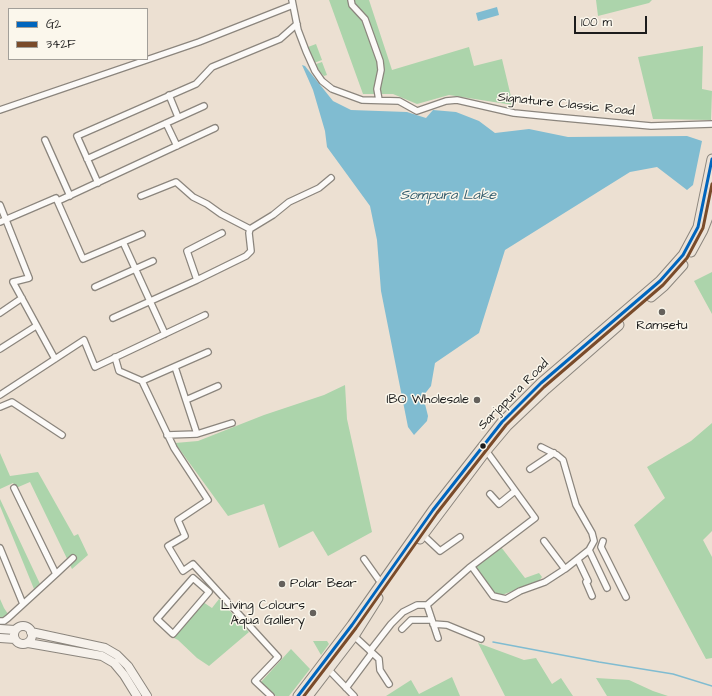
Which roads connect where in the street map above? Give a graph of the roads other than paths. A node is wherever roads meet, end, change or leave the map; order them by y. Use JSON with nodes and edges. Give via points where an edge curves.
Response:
{"nodes":[{"id":1,"x":351,"y":0,"type":"edge"},
{"id":2,"x":292,"y":3,"type":"edge"},
{"id":3,"x":297,"y":24,"type":"junction"},
{"id":4,"x":148,"y":59,"type":"edge"},
{"id":5,"x":146,"y":60,"type":"edge"},
{"id":6,"x":169,"y":95,"type":"junction"},
{"id":7,"x":379,"y":100,"type":"junction"},
{"id":8,"x":204,"y":106,"type":"dead end"},
{"id":9,"x":0,"y":110,"type":"edge"},
{"id":10,"x":178,"y":118,"type":"junction"},
{"id":11,"x":166,"y":123,"type":"junction"},
{"id":12,"x":712,"y":124,"type":"edge"},
{"id":13,"x":215,"y":128,"type":"dead end"},
{"id":14,"x":45,"y":140,"type":"dead end"},
{"id":15,"x":177,"y":146,"type":"junction"},
{"id":16,"x":87,"y":159,"type":"junction"},
{"id":17,"x":712,"y":159,"type":"edge"},
{"id":18,"x":331,"y":178,"type":"dead end"},
{"id":19,"x":98,"y":183,"type":"junction"},
{"id":20,"x":710,"y":192,"type":"edge"},
{"id":21,"x":70,"y":196,"type":"junction"},
{"id":22,"x":141,"y":196,"type":"dead end"},
{"id":23,"x":58,"y":201,"type":"junction"},
{"id":24,"x":0,"y":206,"type":"edge"},
{"id":25,"x":3,"y":221,"type":"edge"},
{"id":26,"x":250,"y":229,"type":"junction"},
{"id":27,"x":222,"y":233,"type":"dead end"},
{"id":28,"x":142,"y":234,"type":"dead end"},
{"id":29,"x":123,"y":242,"type":"junction"},
{"id":30,"x":153,"y":261,"type":"dead end"},
{"id":31,"x":136,"y":269,"type":"junction"},
{"id":32,"x":197,"y":280,"type":"junction"},
{"id":33,"x":96,"y":287,"type":"dead end"},
{"id":34,"x":22,"y":298,"type":"junction"},
{"id":35,"x":150,"y":301,"type":"junction"},
{"id":36,"x":0,"y":312,"type":"edge"},
{"id":37,"x":206,"y":315,"type":"dead end"},
{"id":38,"x":113,"y":318,"type":"dead end"},
{"id":39,"x":36,"y":326,"type":"junction"},
{"id":40,"x":165,"y":334,"type":"junction"},
{"id":41,"x":0,"y":349,"type":"edge"},
{"id":42,"x":208,"y":352,"type":"dead end"},
{"id":43,"x":115,"y":357,"type":"junction"},
{"id":44,"x":54,"y":359,"type":"junction"},
{"id":45,"x":175,"y":367,"type":"junction"},
{"id":46,"x":142,"y":381,"type":"junction"},
{"id":47,"x":218,"y":386,"type":"dead end"},
{"id":48,"x":0,"y":395,"type":"edge"},
{"id":49,"x":186,"y":400,"type":"junction"},
{"id":50,"x":0,"y":407,"type":"edge"},
{"id":51,"x":232,"y":423,"type":"dead end"},
{"id":52,"x":197,"y":434,"type":"junction"},
{"id":53,"x":62,"y":435,"type":"dead end"},
{"id":54,"x":167,"y":435,"type":"junction"},
{"id":55,"x":541,"y":447,"type":"dead end"},
{"id":56,"x":484,"y":448,"type":"junction"},
{"id":57,"x":554,"y":453,"type":"junction"},
{"id":58,"x":530,"y":469,"type":"dead end"},
{"id":59,"x":14,"y":488,"type":"dead end"},
{"id":60,"x":515,"y":491,"type":"junction"},
{"id":61,"x":490,"y":494,"type":"dead end"},
{"id":62,"x":423,"y":534,"type":"junction"},
{"id":63,"x":460,"y":537,"type":"dead end"},
{"id":64,"x":544,"y":541,"type":"dead end"},
{"id":65,"x":603,"y":541,"type":"dead end"},
{"id":66,"x":0,"y":548,"type":"edge"},
{"id":67,"x":589,"y":550,"type":"junction"},
{"id":68,"x":74,"y":558,"type":"dead end"},
{"id":69,"x":364,"y":559,"type":"dead end"},
{"id":70,"x":578,"y":560,"type":"junction"},
{"id":71,"x":472,"y":567,"type":"junction"},
{"id":72,"x":565,"y":569,"type":"junction"},
{"id":73,"x":56,"y":574,"type":"junction"},
{"id":74,"x":206,"y":579,"type":"junction"},
{"id":75,"x":381,"y":583,"type":"junction"},
{"id":76,"x":201,"y":584,"type":"junction"},
{"id":77,"x":607,"y":588,"type":"dead end"},
{"id":78,"x":592,"y":596,"type":"dead end"},
{"id":79,"x":626,"y":597,"type":"dead end"},
{"id":80,"x":23,"y":604,"type":"junction"},
{"id":81,"x":427,"y":605,"type":"junction"},
{"id":82,"x":0,"y":621,"type":"edge"},
{"id":83,"x":432,"y":622,"type":"junction"},
{"id":84,"x":0,"y":629,"type":"edge"},
{"id":85,"x":402,"y":629,"type":"dead end"},
{"id":86,"x":15,"y":630,"type":"junction"},
{"id":87,"x":31,"y":632,"type":"junction"},
{"id":88,"x":351,"y":633,"type":"junction"},
{"id":89,"x":0,"y":638,"type":"edge"},
{"id":90,"x":438,"y":638,"type":"dead end"},
{"id":91,"x":14,"y":639,"type":"junction"},
{"id":92,"x":480,"y":639,"type":"dead end"},
{"id":93,"x":28,"y":643,"type":"junction"},
{"id":94,"x":371,"y":652,"type":"junction"},
{"id":95,"x":328,"y":669,"type":"junction"},
{"id":96,"x":389,"y":684,"type":"dead end"},
{"id":97,"x":346,"y":688,"type":"junction"},
{"id":98,"x":138,"y":696,"type":"edge"},
{"id":99,"x":147,"y":696,"type":"edge"},
{"id":100,"x":271,"y":696,"type":"edge"},
{"id":101,"x":298,"y":696,"type":"edge"},
{"id":102,"x":308,"y":696,"type":"edge"},
{"id":103,"x":354,"y":696,"type":"edge"}],
"edges":[{"from":1,"to":7,"type":"street","via":[[352,5],[365,19],[380,61],[377,89]]},
{"from":2,"to":3,"type":"street","name":"Signature Classic Road"},
{"from":2,"to":4,"type":"street","via":[[199,42]]},
{"from":3,"to":6,"type":"street","via":[[280,39],[212,67],[196,84]]},
{"from":3,"to":7,"type":"street","name":"Signature Classic Road","via":[[306,51],[322,81],[332,89],[362,100]]},
{"from":5,"to":9,"type":"street"},
{"from":6,"to":10,"type":"street"},
{"from":6,"to":16,"type":"street","via":[[77,136]]},
{"from":7,"to":12,"type":"street","name":"Signature Classic Road","via":[[399,101],[417,111],[457,100],[514,113],[554,117],[651,126]]},
{"from":8,"to":10,"type":"street"},
{"from":10,"to":11,"type":"street"},
{"from":11,"to":15,"type":"street"},
{"from":11,"to":16,"type":"street"},
{"from":13,"to":15,"type":"street"},
{"from":14,"to":21,"type":"street"},
{"from":15,"to":19,"type":"street"},
{"from":16,"to":19,"type":"street"},
{"from":17,"to":20,"type":"main road","name":"Sarjapura Road"},
{"from":18,"to":26,"type":"street","via":[[318,188],[289,202]]},
{"from":19,"to":21,"type":"street"},
{"from":20,"to":56,"type":"main road","name":"Sarjapura Road","via":[[698,227],[682,255],[660,281],[590,345],[536,389],[502,422]]},
{"from":21,"to":23,"type":"street"},
{"from":22,"to":26,"type":"street","via":[[176,182],[193,197]]},
{"from":23,"to":25,"type":"street","via":[[56,198]]},
{"from":23,"to":29,"type":"street","via":[[83,259]]},
{"from":24,"to":25,"type":"street"},
{"from":25,"to":34,"type":"street","via":[[29,278],[13,282]]},
{"from":26,"to":32,"type":"street","via":[[251,251],[246,256]]},
{"from":27,"to":32,"type":"street","via":[[187,251]]},
{"from":28,"to":29,"type":"street"},
{"from":29,"to":31,"type":"street"},
{"from":30,"to":31,"type":"street"},
{"from":31,"to":33,"type":"street"},
{"from":31,"to":35,"type":"street"},
{"from":32,"to":35,"type":"street"},
{"from":34,"to":36,"type":"street"},
{"from":34,"to":39,"type":"street"},
{"from":35,"to":38,"type":"street"},
{"from":35,"to":40,"type":"street"},
{"from":37,"to":40,"type":"street"},
{"from":39,"to":41,"type":"street"},
{"from":39,"to":44,"type":"street"},
{"from":40,"to":43,"type":"street"},
{"from":42,"to":45,"type":"street"},
{"from":43,"to":44,"type":"street","via":[[94,367],[84,340]]},
{"from":43,"to":46,"type":"street","via":[[119,371]]},
{"from":44,"to":48,"type":"street"},
{"from":45,"to":46,"type":"street"},
{"from":45,"to":49,"type":"street"},
{"from":46,"to":54,"type":"street"},
{"from":47,"to":49,"type":"street"},
{"from":49,"to":52,"type":"street"},
{"from":50,"to":53,"type":"street","via":[[12,402]]},
{"from":51,"to":52,"type":"street"},
{"from":52,"to":54,"type":"street"},
{"from":54,"to":74,"type":"street","via":[[208,500],[178,520],[185,536],[168,546],[183,571],[193,564]]},
{"from":55,"to":57,"type":"street"},
{"from":56,"to":60,"type":"street"},
{"from":56,"to":62,"type":"main road","name":"Sarjapura Road"},
{"from":56,"to":75,"type":"main road","name":"Sarjapura Road","via":[[433,510]]},
{"from":57,"to":58,"type":"street"},
{"from":57,"to":67,"type":"street","via":[[563,460],[576,505],[592,533],[594,541]]},
{"from":59,"to":73,"type":"street"},
{"from":60,"to":61,"type":"street","via":[[498,504]]},
{"from":60,"to":71,"type":"street","via":[[535,518]]},
{"from":62,"to":63,"type":"street","via":[[440,551]]},
{"from":62,"to":88,"type":"main road","name":"Sarjapura Road"},
{"from":64,"to":72,"type":"street"},
{"from":65,"to":79,"type":"street","via":[[601,547]]},
{"from":66,"to":80,"type":"street"},
{"from":67,"to":70,"type":"street"},
{"from":67,"to":77,"type":"street"},
{"from":68,"to":73,"type":"street"},
{"from":69,"to":75,"type":"street"},
{"from":70,"to":72,"type":"street"},
{"from":70,"to":78,"type":"street"},
{"from":71,"to":72,"type":"street","via":[[493,596],[506,599],[546,582]]},
{"from":71,"to":81,"type":"street"},
{"from":73,"to":80,"type":"street"},
{"from":74,"to":76,"type":"street"},
{"from":74,"to":100,"type":"street","via":[[278,657],[255,681]]},
{"from":75,"to":88,"type":"main road","name":"Sarjapura Road"},
{"from":76,"to":76,"type":"street","via":[[209,592],[173,634],[157,619],[193,578]]},
{"from":80,"to":82,"type":"street","via":[[6,620]]},
{"from":81,"to":83,"type":"street"},
{"from":81,"to":94,"type":"street","via":[[403,612]]},
{"from":83,"to":85,"type":"street","via":[[411,620]]},
{"from":83,"to":90,"type":"street"},
{"from":83,"to":92,"type":"street","via":[[447,625]]},
{"from":84,"to":86,"type":"street"},
{"from":86,"to":87,"type":"street","via":[[22,626]]},
{"from":86,"to":91,"type":"street"},
{"from":87,"to":93,"type":"street"},
{"from":87,"to":99,"type":"street","via":[[105,648],[118,654]]},
{"from":88,"to":94,"type":"street"},
{"from":88,"to":95,"type":"main road","name":"Sarjapura Road"},
{"from":88,"to":101,"type":"main road","name":"Sarjapura Road"},
{"from":89,"to":91,"type":"street"},
{"from":91,"to":93,"type":"street","via":[[19,643]]},
{"from":93,"to":98,"type":"street","via":[[102,656],[114,663]]},
{"from":94,"to":96,"type":"street","via":[[379,659],[380,670]]},
{"from":94,"to":97,"type":"street"},
{"from":95,"to":97,"type":"street"},
{"from":95,"to":102,"type":"main road","name":"Sarjapura Road"},
{"from":97,"to":103,"type":"street"}]}
